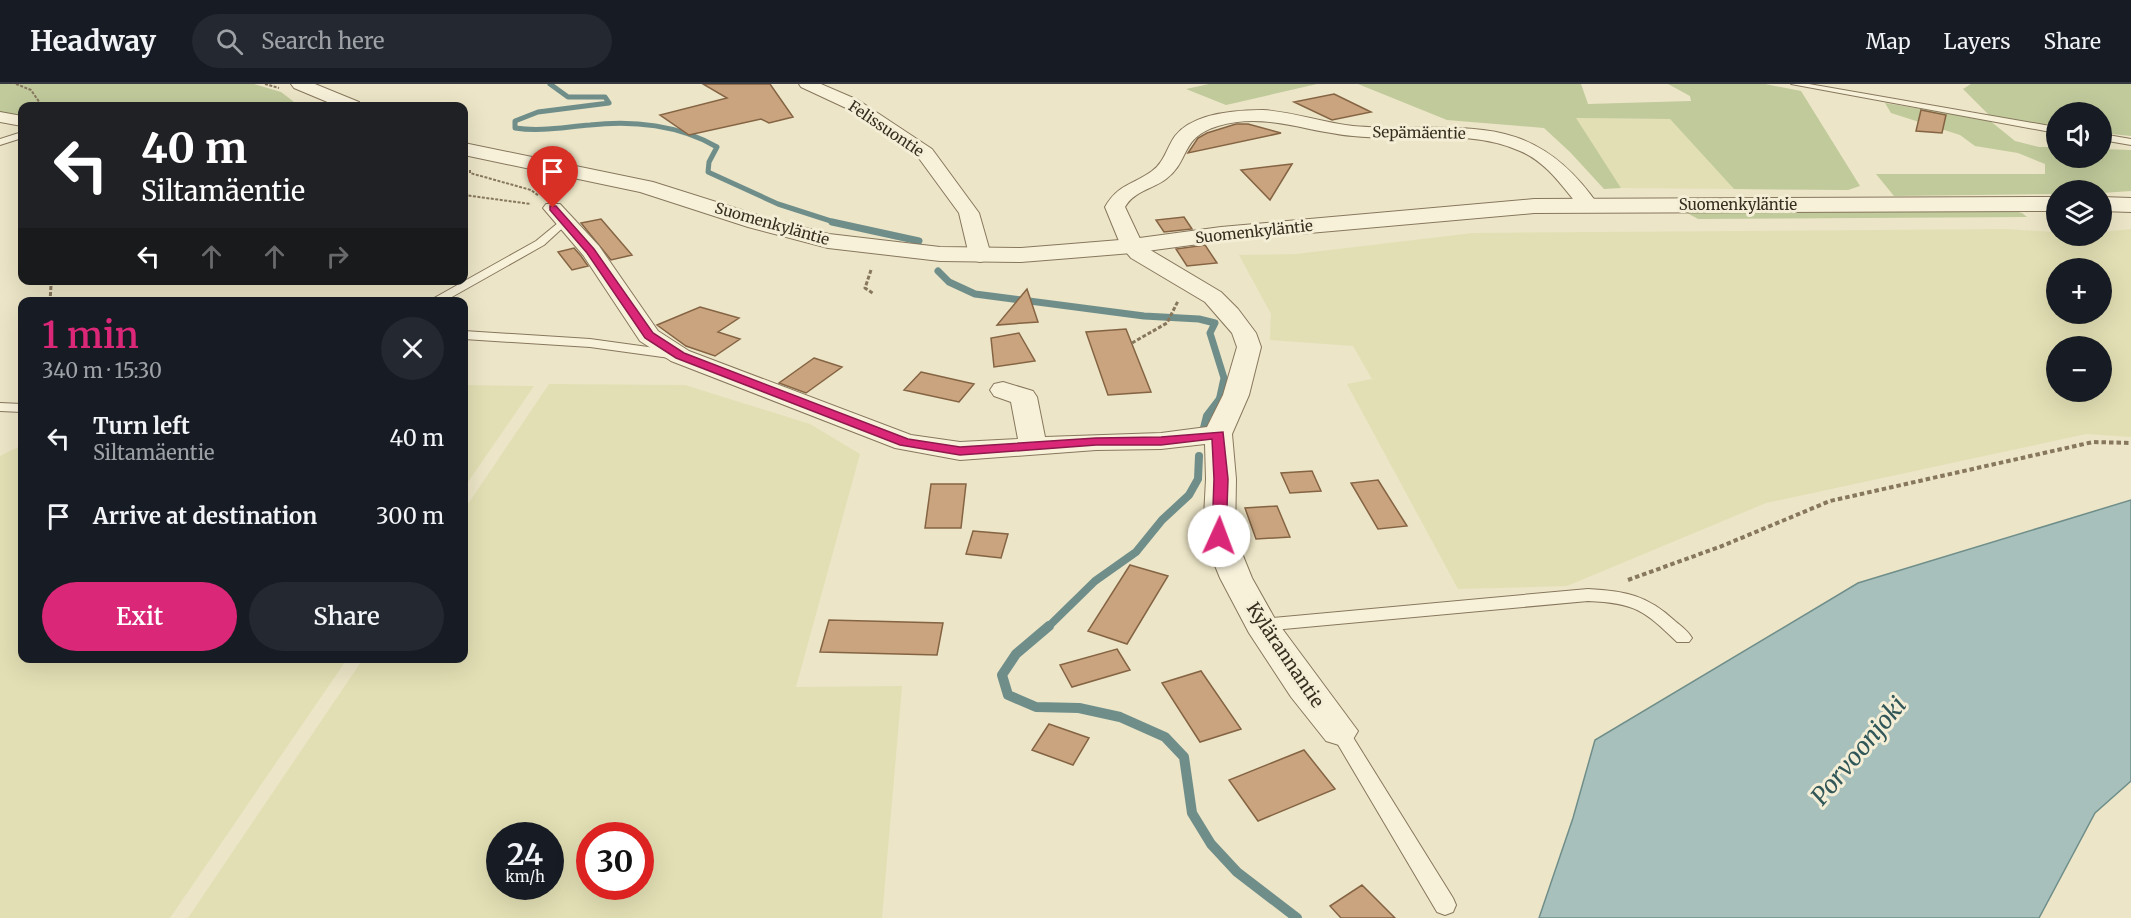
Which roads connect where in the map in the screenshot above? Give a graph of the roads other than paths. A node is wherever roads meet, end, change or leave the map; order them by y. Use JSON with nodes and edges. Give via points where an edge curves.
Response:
{"nodes":[{"id":1,"x":300,"y":84,"type":"edge"},
{"id":2,"x":1795,"y":84,"type":"edge"},
{"id":3,"x":1844,"y":84,"type":"edge"},
{"id":4,"x":1869,"y":84,"type":"edge"},
{"id":5,"x":819,"y":86,"type":"edge"},
{"id":6,"x":1821,"y":89,"type":"junction"},
{"id":7,"x":343,"y":102,"type":"edge"},
{"id":8,"x":1878,"y":103,"type":"junction"},
{"id":9,"x":0,"y":117,"type":"edge"},
{"id":10,"x":18,"y":120,"type":"edge"},
{"id":11,"x":2046,"y":128,"type":"edge"},
{"id":12,"x":18,"y":136,"type":"edge"},
{"id":13,"x":2112,"y":139,"type":"edge"},
{"id":14,"x":0,"y":142,"type":"edge"},
{"id":15,"x":2131,"y":142,"type":"edge"},
{"id":16,"x":468,"y":149,"type":"edge"},
{"id":17,"x":2046,"y":204,"type":"edge"},
{"id":18,"x":2112,"y":204,"type":"edge"},
{"id":19,"x":2131,"y":205,"type":"edge"},
{"id":20,"x":1589,"y":206,"type":"junction"},
{"id":21,"x":559,"y":215,"type":"joint"},
{"id":22,"x":1132,"y":246,"type":"junction"},
{"id":23,"x":980,"y":255,"type":"junction"},
{"id":24,"x":468,"y":283,"type":"edge"},
{"id":25,"x":464,"y":285,"type":"edge"},
{"id":26,"x":442,"y":297,"type":"edge"},
{"id":27,"x":468,"y":335,"type":"edge"},
{"id":28,"x":680,"y":356,"type":"junction"},
{"id":29,"x":1003,"y":390,"type":"dead end"},
{"id":30,"x":0,"y":406,"type":"edge"},
{"id":31,"x":18,"y":408,"type":"edge"},
{"id":32,"x":1218,"y":434,"type":"junction"},
{"id":33,"x":1033,"y":447,"type":"junction"},
{"id":34,"x":1260,"y":625,"type":"junction"},
{"id":35,"x":1683,"y":638,"type":"dead end"},
{"id":36,"x":1339,"y":731,"type":"joint"},
{"id":37,"x":1446,"y":905,"type":"dead end"}],
"edges":[{"from":1,"to":7,"type":"street"},
{"from":2,"to":6,"type":"lane"},
{"from":3,"to":6,"type":"lane"},
{"from":4,"to":8,"type":"lane"},
{"from":5,"to":23,"type":"street","name":"Felissuontie","via":[[924,153],[969,213]]},
{"from":6,"to":8,"type":"lane"},
{"from":8,"to":11,"type":"lane"},
{"from":9,"to":10,"type":"street"},
{"from":12,"to":14,"type":"lane"},
{"from":13,"to":15,"type":"lane"},
{"from":16,"to":23,"type":"street","name":"Suomenkyläntie","via":[[645,187],[828,241],[902,251]]},
{"from":17,"to":20,"type":"street","name":"Suomenkyläntie"},
{"from":18,"to":19,"type":"street"},
{"from":20,"to":22,"type":"street","name":"Suomenkyläntie","via":[[1488,209]]},
{"from":20,"to":22,"type":"street","name":"Sepämäentie","via":[[1546,157],[1529,147],[1493,136],[1353,131],[1260,115],[1195,128],[1181,139],[1162,173],[1118,200],[1115,207]]},
{"from":21,"to":24,"type":"lane","via":[[540,243]]},
{"from":21,"to":28,"type":"street","via":[[591,251],[649,336]]},
{"from":22,"to":23,"type":"street","name":"Suomenkyläntie"},
{"from":22,"to":32,"type":"street","name":"Kylärannantie","via":[[1213,297],[1244,333],[1249,347],[1236,395]]},
{"from":25,"to":26,"type":"lane"},
{"from":27,"to":28,"type":"lane","via":[[590,343]]},
{"from":28,"to":33,"type":"street","via":[[905,442],[960,451]]},
{"from":29,"to":33,"type":"street","via":[[1024,397]]},
{"from":30,"to":31,"type":"lane"},
{"from":32,"to":33,"type":"street"},
{"from":32,"to":34,"type":"street","name":"Kylärannantie","via":[[1219,536]]},
{"from":34,"to":35,"type":"lane","via":[[1588,594],[1625,596],[1650,606]]},
{"from":34,"to":36,"type":"street","name":"Kylärannantie"},
{"from":36,"to":37,"type":"lane"}]}
